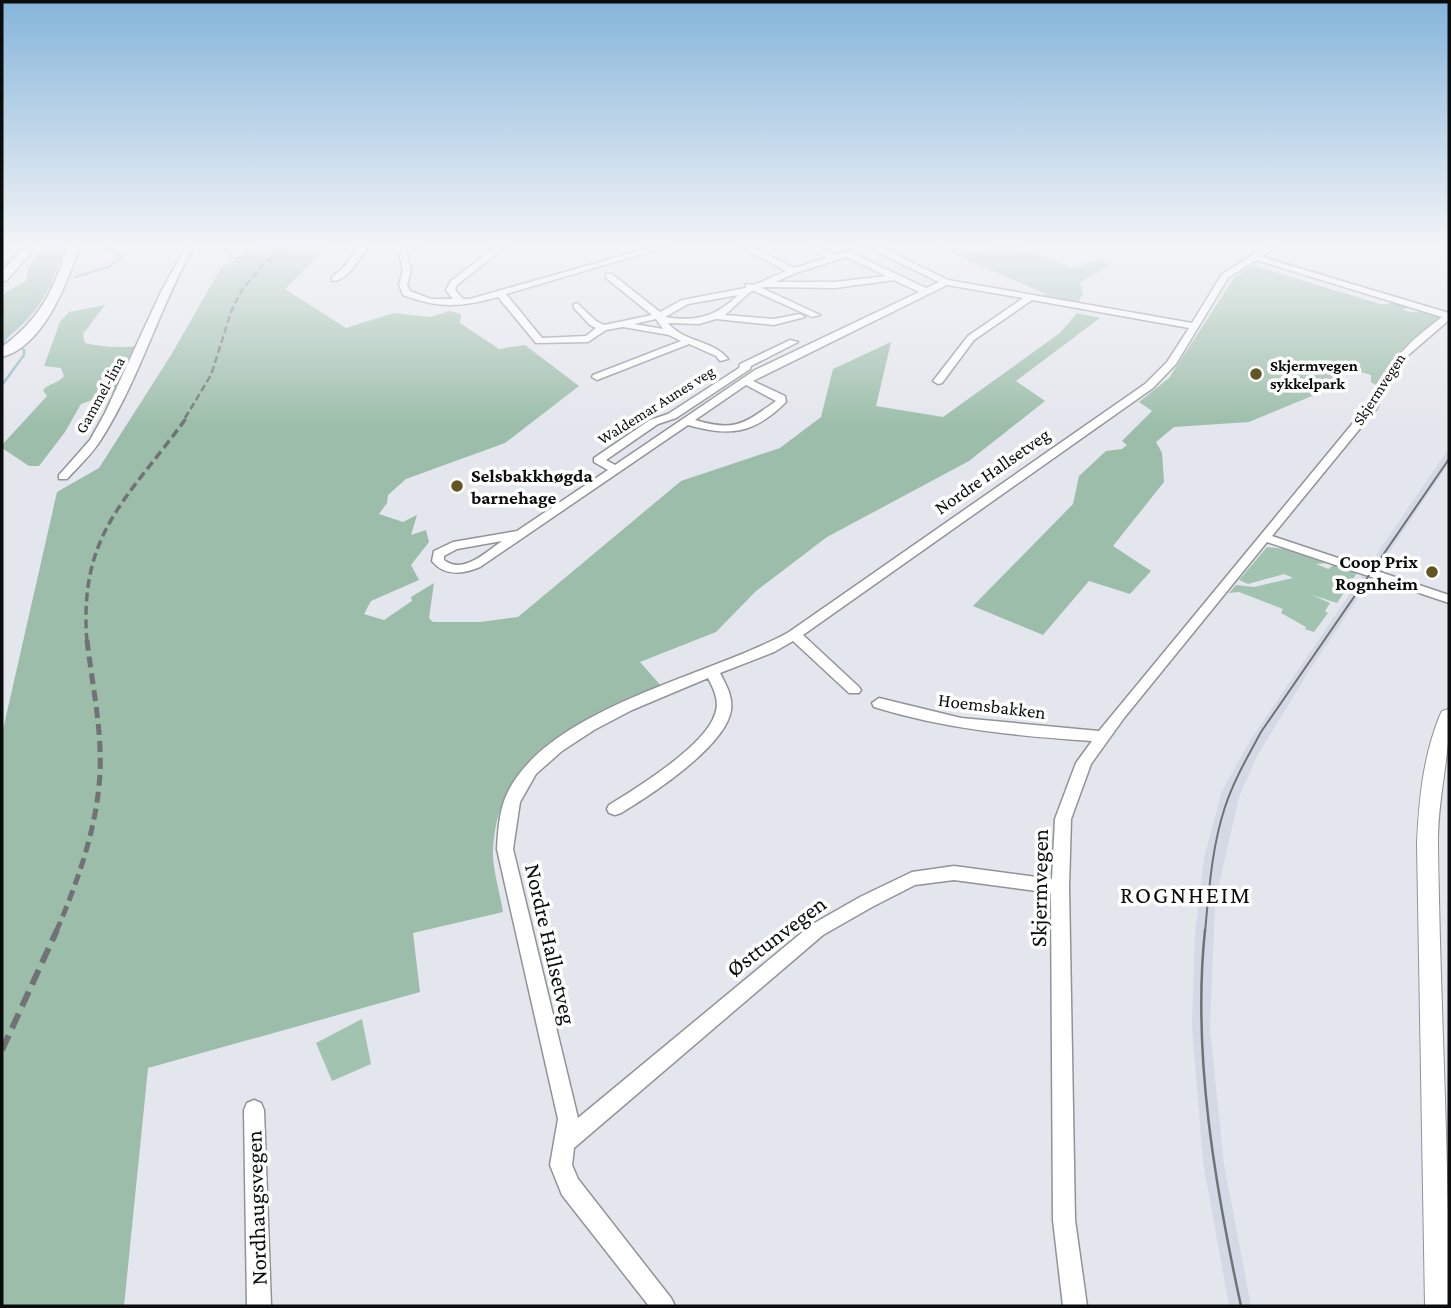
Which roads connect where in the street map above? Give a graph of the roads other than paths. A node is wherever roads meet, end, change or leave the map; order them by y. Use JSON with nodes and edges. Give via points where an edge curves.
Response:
{"nodes":[{"id":1,"x":51,"y":307,"type":"edge"},
{"id":2,"x":162,"y":307,"type":"edge"},
{"id":3,"x":512,"y":307,"type":"edge"},
{"id":4,"x":577,"y":307,"type":"edge"},
{"id":5,"x":645,"y":307,"type":"edge"},
{"id":6,"x":680,"y":307,"type":"edge"},
{"id":7,"x":732,"y":307,"type":"edge"},
{"id":8,"x":799,"y":307,"type":"edge"},
{"id":9,"x":890,"y":307,"type":"edge"},
{"id":10,"x":1016,"y":307,"type":"edge"},
{"id":11,"x":1082,"y":307,"type":"edge"},
{"id":12,"x":1206,"y":307,"type":"edge"},
{"id":13,"x":1419,"y":307,"type":"edge"},
{"id":14,"x":815,"y":314,"type":"dead end"},
{"id":15,"x":1449,"y":316,"type":"edge"},
{"id":16,"x":718,"y":317,"type":"junction"},
{"id":17,"x":800,"y":317,"type":"dead end"},
{"id":18,"x":619,"y":324,"type":"junction"},
{"id":19,"x":665,"y":324,"type":"junction"},
{"id":20,"x":1194,"y":326,"type":"junction"},
{"id":21,"x":603,"y":328,"type":"junction"},
{"id":22,"x":801,"y":339,"type":"dead end"},
{"id":23,"x":689,"y":341,"type":"junction"},
{"id":24,"x":2,"y":353,"type":"edge"},
{"id":25,"x":723,"y":359,"type":"dead end"},
{"id":26,"x":597,"y":377,"type":"dead end"},
{"id":27,"x":745,"y":381,"type":"junction"},
{"id":28,"x":938,"y":381,"type":"dead end"},
{"id":29,"x":686,"y":421,"type":"junction"},
{"id":30,"x":615,"y":469,"type":"junction"},
{"id":31,"x":63,"y":477,"type":"dead end"},
{"id":32,"x":519,"y":534,"type":"junction"},
{"id":33,"x":1266,"y":538,"type":"junction"},
{"id":34,"x":1449,"y":600,"type":"edge"},
{"id":35,"x":794,"y":635,"type":"junction"},
{"id":36,"x":713,"y":673,"type":"junction"},
{"id":37,"x":854,"y":690,"type":"dead end"},
{"id":38,"x":878,"y":703,"type":"dead end"},
{"id":39,"x":1448,"y":719,"type":"edge"},
{"id":40,"x":1102,"y":736,"type":"junction"},
{"id":41,"x":615,"y":809,"type":"dead end"},
{"id":42,"x":1060,"y":887,"type":"junction"},
{"id":43,"x":254,"y":1110,"type":"dead end"},
{"id":44,"x":565,"y":1142,"type":"junction"},
{"id":45,"x":259,"y":1306,"type":"edge"},
{"id":46,"x":663,"y":1306,"type":"edge"},
{"id":47,"x":1075,"y":1306,"type":"edge"},
{"id":48,"x":1439,"y":1306,"type":"edge"}],
"edges":[{"from":1,"to":24,"type":"highway"},
{"from":2,"to":31,"type":"street","name":"Gammel-lina","via":[[96,439]]},
{"from":3,"to":21,"type":"street","via":[[541,342],[589,339]]},
{"from":4,"to":21,"type":"street"},
{"from":5,"to":19,"type":"street"},
{"from":6,"to":19,"type":"street"},
{"from":7,"to":16,"type":"street"},
{"from":8,"to":14,"type":"street"},
{"from":9,"to":27,"type":"street","name":"Waldemar Aunes veg"},
{"from":10,"to":28,"type":"street","via":[[971,338]]},
{"from":11,"to":20,"type":"street"},
{"from":12,"to":20,"type":"street","name":"Nordre Hallsetveg"},
{"from":13,"to":15,"type":"street"},
{"from":15,"to":33,"type":"street","name":"Skjermvegen","via":[[1393,363],[1372,407]]},
{"from":16,"to":17,"type":"street","via":[[774,323]]},
{"from":16,"to":19,"type":"street"},
{"from":18,"to":19,"type":"street"},
{"from":18,"to":19,"type":"street"},
{"from":18,"to":21,"type":"street"},
{"from":19,"to":23,"type":"street"},
{"from":20,"to":35,"type":"street","name":"Nordre Hallsetveg","via":[[1171,363],[1149,386]]},
{"from":22,"to":30,"type":"street","name":"Waldemar Aunes veg","via":[[745,367],[598,460]]},
{"from":23,"to":25,"type":"street"},
{"from":23,"to":26,"type":"street","name":"Waldemar Aunes veg"},
{"from":27,"to":29,"type":"street","name":"Waldemar Aunes veg"},
{"from":27,"to":29,"type":"street","name":"Waldemar Aunes veg","via":[[781,402],[742,430]]},
{"from":29,"to":30,"type":"street","name":"Waldemar Aunes veg"},
{"from":30,"to":32,"type":"street","name":"Waldemar Aunes veg"},
{"from":32,"to":32,"type":"street","name":"Waldemar Aunes veg","via":[[467,569],[449,569],[438,561],[439,554],[453,546]]},
{"from":33,"to":34,"type":"street"},
{"from":33,"to":40,"type":"street","name":"Skjermvegen"},
{"from":35,"to":36,"type":"street","name":"Nordre Hallsetveg"},
{"from":35,"to":37,"type":"street"},
{"from":36,"to":41,"type":"street","via":[[725,696],[723,716],[710,735],[647,790]]},
{"from":36,"to":44,"type":"street","name":"Nordre Hallsetveg","via":[[596,721],[566,739],[528,774],[515,794],[505,849],[568,1119]]},
{"from":38,"to":40,"type":"street","name":"Hoemsbakken","via":[[955,723]]},
{"from":39,"to":48,"type":"main road","via":[[1435,753],[1427,843]]},
{"from":40,"to":42,"type":"street","name":"Skjermvegen","via":[[1084,762],[1063,819]]},
{"from":42,"to":44,"type":"street","name":"Østtunvegen","via":[[954,873],[912,879],[866,902],[817,930]]},
{"from":42,"to":47,"type":"street","name":"Skjermvegen","via":[[1064,1220]]},
{"from":43,"to":45,"type":"street","name":"Nordhaugsvegen"},
{"from":44,"to":46,"type":"street","name":"Nordre Hallsetveg","via":[[561,1165],[570,1187]]}]}
